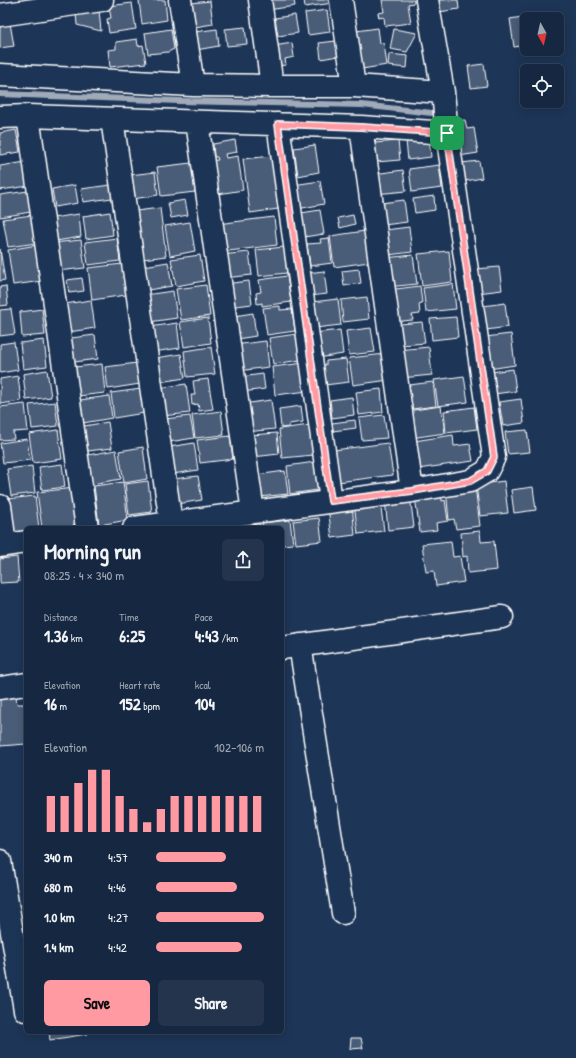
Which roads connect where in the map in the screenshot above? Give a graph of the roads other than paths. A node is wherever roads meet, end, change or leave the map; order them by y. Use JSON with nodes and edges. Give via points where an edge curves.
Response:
{"nodes":[{"id":1,"x":102,"y":0,"type":"edge"},
{"id":2,"x":180,"y":0,"type":"edge"},
{"id":3,"x":260,"y":0,"type":"edge"},
{"id":4,"x":341,"y":0,"type":"edge"},
{"id":5,"x":427,"y":0,"type":"edge"},
{"id":6,"x":0,"y":15,"type":"edge"},
{"id":7,"x":0,"y":75,"type":"edge"},
{"id":8,"x":193,"y":85,"type":"junction"},
{"id":9,"x":272,"y":86,"type":"junction"},
{"id":10,"x":354,"y":86,"type":"junction"},
{"id":11,"x":443,"y":92,"type":"junction"},
{"id":12,"x":28,"y":116,"type":"junction"},
{"id":13,"x":0,"y":117,"type":"edge"},
{"id":14,"x":112,"y":119,"type":"junction"},
{"id":15,"x":197,"y":122,"type":"junction"},
{"id":16,"x":278,"y":124,"type":"junction"},
{"id":17,"x":361,"y":127,"type":"junction"},
{"id":18,"x":447,"y":133,"type":"junction"},
{"id":19,"x":412,"y":491,"type":"junction"},
{"id":20,"x":331,"y":501,"type":"junction"},
{"id":21,"x":0,"y":506,"type":"edge"},
{"id":22,"x":253,"y":512,"type":"junction"},
{"id":23,"x":171,"y":523,"type":"junction"},
{"id":24,"x":87,"y":526,"type":"edge"},
{"id":25,"x":149,"y":526,"type":"edge"},
{"id":26,"x":10,"y":545,"type":"edge"},
{"id":27,"x":502,"y":616,"type":"dead end"},
{"id":28,"x":291,"y":646,"type":"edge"},
{"id":29,"x":24,"y":684,"type":"edge"},
{"id":30,"x":0,"y":688,"type":"edge"},
{"id":31,"x":0,"y":860,"type":"edge"},
{"id":32,"x":343,"y":913,"type":"dead end"},
{"id":33,"x":24,"y":1004,"type":"edge"}],
"edges":[{"from":1,"to":6,"type":"street"},
{"from":2,"to":8,"type":"street"},
{"from":3,"to":9,"type":"street"},
{"from":4,"to":10,"type":"street"},
{"from":5,"to":11,"type":"street"},
{"from":7,"to":8,"type":"street"},
{"from":8,"to":9,"type":"street"},
{"from":9,"to":10,"type":"street"},
{"from":10,"to":11,"type":"street"},
{"from":11,"to":18,"type":"street"},
{"from":12,"to":13,"type":"street"},
{"from":12,"to":14,"type":"street"},
{"from":12,"to":24,"type":"street"},
{"from":14,"to":15,"type":"street"},
{"from":14,"to":23,"type":"street"},
{"from":15,"to":16,"type":"street"},
{"from":15,"to":22,"type":"street"},
{"from":16,"to":17,"type":"street"},
{"from":16,"to":20,"type":"street"},
{"from":17,"to":18,"type":"street"},
{"from":17,"to":19,"type":"street"},
{"from":18,"to":19,"type":"street","via":[[494,457],[487,471],[470,481]]},
{"from":19,"to":20,"type":"street"},
{"from":20,"to":22,"type":"street"},
{"from":21,"to":26,"type":"street"},
{"from":22,"to":23,"type":"street"},
{"from":23,"to":25,"type":"street"},
{"from":27,"to":28,"type":"street"},
{"from":28,"to":32,"type":"street"},
{"from":29,"to":30,"type":"street"},
{"from":31,"to":33,"type":"street"}]}
